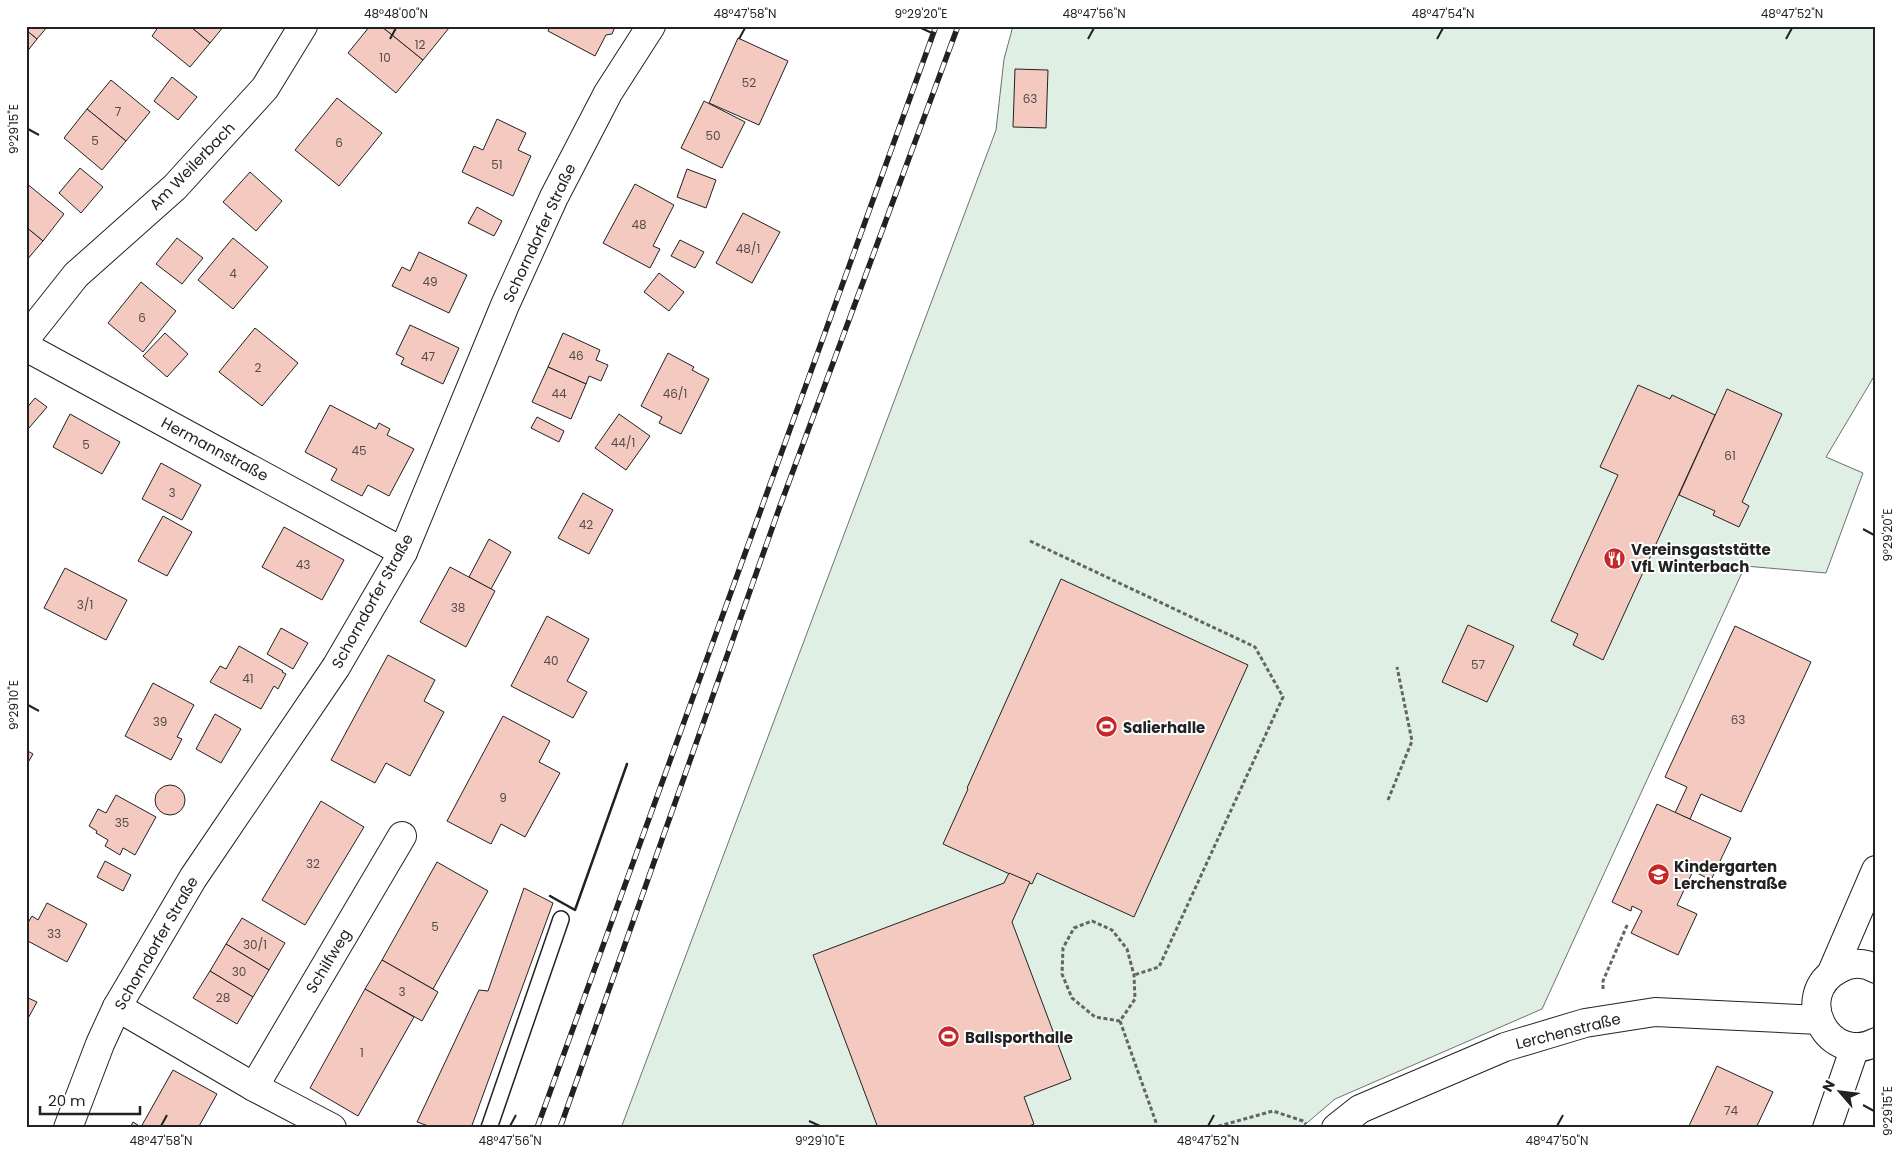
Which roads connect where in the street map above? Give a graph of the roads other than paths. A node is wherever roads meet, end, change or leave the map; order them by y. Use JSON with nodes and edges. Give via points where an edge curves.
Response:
{"nodes":[{"id":1,"x":303,"y":26,"type":"edge"},
{"id":2,"x":651,"y":26,"type":"edge"},
{"id":3,"x":26,"y":338,"type":"edge"},
{"id":4,"x":26,"y":347,"type":"edge"},
{"id":5,"x":403,"y":552,"type":"junction"},
{"id":6,"x":402,"y":836,"type":"dead end"},
{"id":7,"x":1876,"y":870,"type":"edge"},
{"id":8,"x":560,"y":919,"type":"dead end"},
{"id":9,"x":1876,"y":969,"type":"edge"},
{"id":10,"x":1832,"y":972,"type":"junction"},
{"id":11,"x":117,"y":1007,"type":"junction"},
{"id":12,"x":1819,"y":1020,"type":"junction"},
{"id":13,"x":1865,"y":1044,"type":"edge"},
{"id":14,"x":254,"y":1087,"type":"junction"},
{"id":15,"x":68,"y":1128,"type":"edge"},
{"id":16,"x":332,"y":1128,"type":"edge"},
{"id":17,"x":489,"y":1128,"type":"edge"},
{"id":18,"x":1336,"y":1128,"type":"edge"},
{"id":19,"x":1827,"y":1128,"type":"edge"}],
"edges":[{"from":1,"to":3,"type":"street","name":"Am Weilerbach","via":[[265,88],[176,187],[76,275]]},
{"from":2,"to":5,"type":"street","name":"Schorndorfer Straße","via":[[608,93],[554,196],[505,305]]},
{"from":4,"to":5,"type":"street","name":"Hermannstraße"},
{"from":5,"to":11,"type":"street","name":"Schorndorfer Straße","via":[[336,667],[193,878]]},
{"from":6,"to":14,"type":"street","name":"Schilfweg"},
{"from":7,"to":10,"type":"street"},
{"from":8,"to":17,"type":"lane"},
{"from":9,"to":10,"type":"street","via":[[1853,964]]},
{"from":10,"to":12,"type":"street","via":[[1816,999]]},
{"from":11,"to":14,"type":"street"},
{"from":11,"to":15,"type":"street","name":"Schorndorfer Straße"},
{"from":12,"to":13,"type":"street","via":[[1827,1034],[1841,1043]]},
{"from":12,"to":18,"type":"street","name":"Lerchenstraße","via":[[1655,1012],[1585,1023],[1505,1046],[1360,1108]]},
{"from":13,"to":19,"type":"street"},
{"from":14,"to":16,"type":"street"}]}
